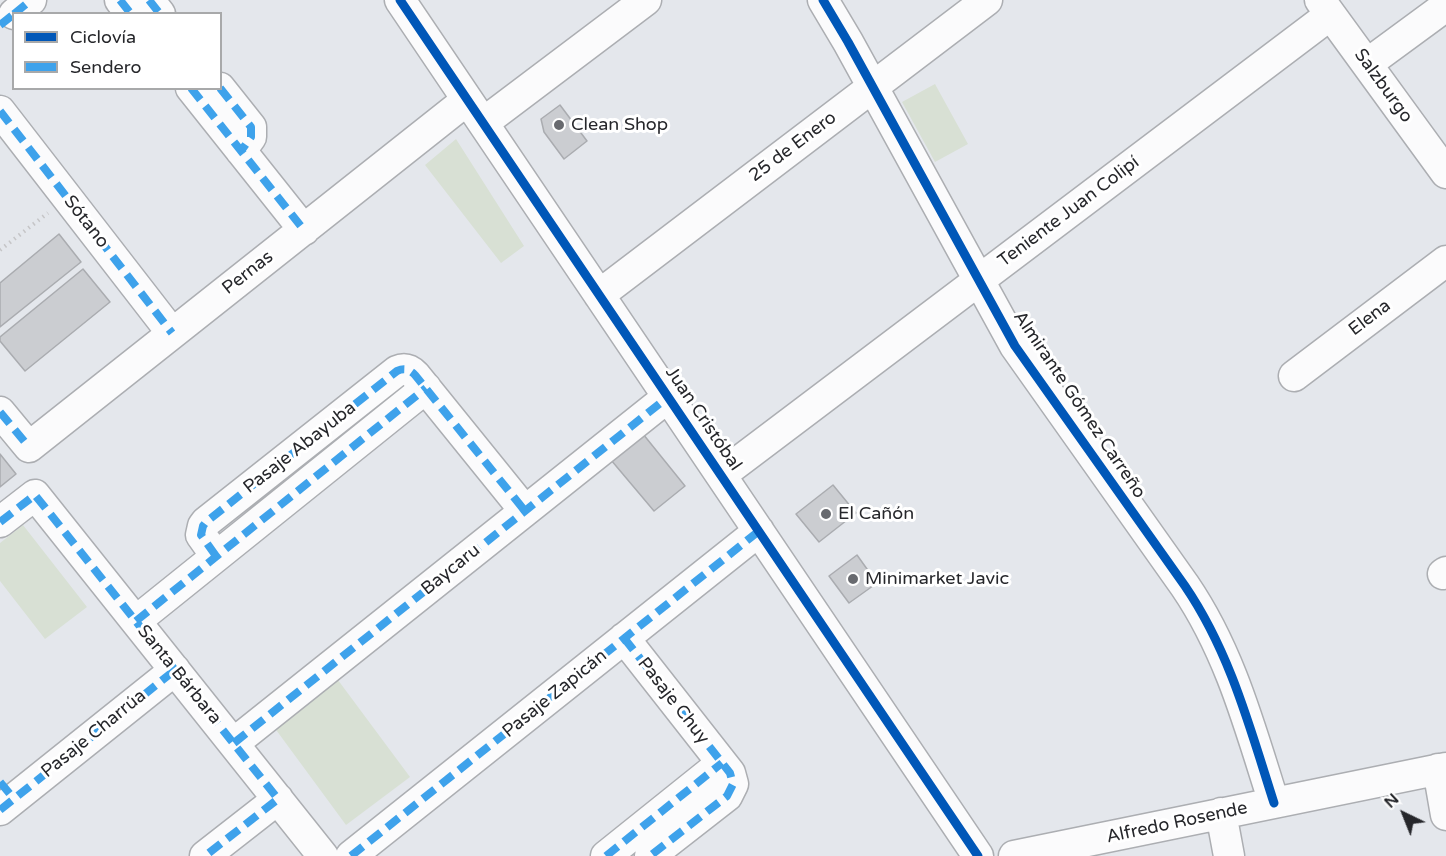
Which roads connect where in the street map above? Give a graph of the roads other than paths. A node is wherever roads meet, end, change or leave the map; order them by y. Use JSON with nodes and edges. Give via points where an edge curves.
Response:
{"nodes":[{"id":1,"x":31,"y":0,"type":"edge"},
{"id":2,"x":120,"y":0,"type":"edge"},
{"id":3,"x":149,"y":0,"type":"edge"},
{"id":4,"x":400,"y":0,"type":"edge"},
{"id":5,"x":646,"y":0,"type":"edge"},
{"id":6,"x":823,"y":0,"type":"edge"},
{"id":7,"x":987,"y":0,"type":"edge"},
{"id":8,"x":1446,"y":6,"type":"edge"},
{"id":9,"x":1325,"y":7,"type":"edge"},
{"id":10,"x":16,"y":12,"type":"edge"},
{"id":11,"x":129,"y":12,"type":"edge"},
{"id":12,"x":158,"y":12,"type":"edge"},
{"id":13,"x":12,"y":16,"type":"edge"},
{"id":14,"x":0,"y":25,"type":"edge"},
{"id":15,"x":1367,"y":64,"type":"junction"},
{"id":16,"x":872,"y":87,"type":"junction"},
{"id":17,"x":193,"y":90,"type":"edge"},
{"id":18,"x":222,"y":90,"type":"edge"},
{"id":19,"x":0,"y":111,"type":"edge"},
{"id":20,"x":475,"y":111,"type":"junction"},
{"id":21,"x":241,"y":151,"type":"junction"},
{"id":22,"x":1446,"y":173,"type":"edge"},
{"id":23,"x":304,"y":230,"type":"junction"},
{"id":24,"x":1446,"y":261,"type":"edge"},
{"id":25,"x":979,"y":280,"type":"junction"},
{"id":26,"x":599,"y":295,"type":"junction"},
{"id":27,"x":172,"y":333,"type":"junction"},
{"id":28,"x":1294,"y":376,"type":"dead end"},
{"id":29,"x":668,"y":397,"type":"junction"},
{"id":30,"x":0,"y":412,"type":"edge"},
{"id":31,"x":721,"y":475,"type":"junction"},
{"id":32,"x":525,"y":511,"type":"junction"},
{"id":33,"x":0,"y":522,"type":"edge"},
{"id":34,"x":759,"y":531,"type":"junction"},
{"id":35,"x":136,"y":621,"type":"junction"},
{"id":36,"x":624,"y":638,"type":"junction"},
{"id":37,"x":175,"y":670,"type":"junction"},
{"id":38,"x":234,"y":743,"type":"junction"},
{"id":39,"x":722,"y":763,"type":"junction"},
{"id":40,"x":1442,"y":769,"type":"edge"},
{"id":41,"x":5,"y":797,"type":"edge"},
{"id":42,"x":278,"y":799,"type":"junction"},
{"id":43,"x":1274,"y":803,"type":"junction"},
{"id":44,"x":1221,"y":813,"type":"junction"},
{"id":45,"x":1446,"y":815,"type":"edge"},
{"id":46,"x":205,"y":856,"type":"edge"},
{"id":47,"x":323,"y":856,"type":"edge"},
{"id":48,"x":351,"y":856,"type":"edge"},
{"id":49,"x":606,"y":856,"type":"edge"},
{"id":50,"x":650,"y":856,"type":"edge"},
{"id":51,"x":972,"y":856,"type":"edge"},
{"id":52,"x":1014,"y":856,"type":"edge"},
{"id":53,"x":1229,"y":856,"type":"edge"}],
"edges":[{"from":1,"to":10,"type":"street"},
{"from":2,"to":11,"type":"street"},
{"from":3,"to":12,"type":"street"},
{"from":4,"to":20,"type":"street","name":"Juan Cristóbal"},
{"from":5,"to":20,"type":"street","name":"Pernas"},
{"from":6,"to":16,"type":"street","name":"Almirante Gómez Carreño"},
{"from":7,"to":16,"type":"street","name":"25 de Enero"},
{"from":8,"to":15,"type":"street"},
{"from":9,"to":15,"type":"street","name":"Salzburgo"},
{"from":9,"to":25,"type":"street","name":"Teniente Juan Colipí"},
{"from":13,"to":14,"type":"street"},
{"from":15,"to":22,"type":"street","name":"Salzburgo"},
{"from":16,"to":25,"type":"street","name":"Almirante Gómez Carreño"},
{"from":16,"to":26,"type":"street","name":"25 de Enero"},
{"from":17,"to":21,"type":"street"},
{"from":18,"to":21,"type":"street","via":[[251,127],[251,137]]},
{"from":19,"to":27,"type":"street","name":"Sótano"},
{"from":20,"to":23,"type":"street","name":"Pernas"},
{"from":20,"to":26,"type":"street","name":"Juan Cristóbal"},
{"from":21,"to":23,"type":"street"},
{"from":23,"to":27,"type":"street","name":"Pernas"},
{"from":24,"to":28,"type":"street","name":"Elena"},
{"from":25,"to":31,"type":"street","name":"Teniente Juan Colipí"},
{"from":25,"to":43,"type":"street","name":"Almirante Gómez Carreño","via":[[1031,371],[1210,625],[1236,687]]},
{"from":26,"to":29,"type":"street","name":"Juan Cristóbal"},
{"from":27,"to":30,"type":"street","name":"Pernas","via":[[30,447]]},
{"from":29,"to":31,"type":"street","name":"Juan Cristóbal"},
{"from":29,"to":32,"type":"street","name":"Baycaru"},
{"from":31,"to":34,"type":"street","name":"Juan Cristóbal"},
{"from":32,"to":35,"type":"street","name":"Pasaje Abayuba","via":[[426,388]]},
{"from":32,"to":38,"type":"street","name":"Baycaru"},
{"from":33,"to":35,"type":"street","name":"Santa Bárbara","via":[[35,495]]},
{"from":34,"to":36,"type":"street","name":"Pasaje Zapicán"},
{"from":34,"to":51,"type":"street","name":"Juan Cristóbal"},
{"from":35,"to":37,"type":"street","name":"Santa Bárbara"},
{"from":36,"to":39,"type":"street","name":"Pasaje Chuy"},
{"from":36,"to":48,"type":"street","name":"Pasaje Zapicán"},
{"from":37,"to":38,"type":"street","name":"Santa Bárbara"},
{"from":37,"to":41,"type":"street","name":"Pasaje Charrúa"},
{"from":38,"to":42,"type":"street","name":"Santa Bárbara"},
{"from":39,"to":49,"type":"street"},
{"from":39,"to":50,"type":"street","name":"Pasaje Chuy","via":[[733,778],[731,791]]},
{"from":40,"to":43,"type":"street","name":"Alfredo Rosende"},
{"from":40,"to":45,"type":"street"},
{"from":42,"to":46,"type":"street"},
{"from":42,"to":47,"type":"street","name":"Santa Bárbara"},
{"from":43,"to":44,"type":"street","name":"Alfredo Rosende"},
{"from":44,"to":52,"type":"street","name":"Alfredo Rosende"},
{"from":44,"to":53,"type":"street"}]}
